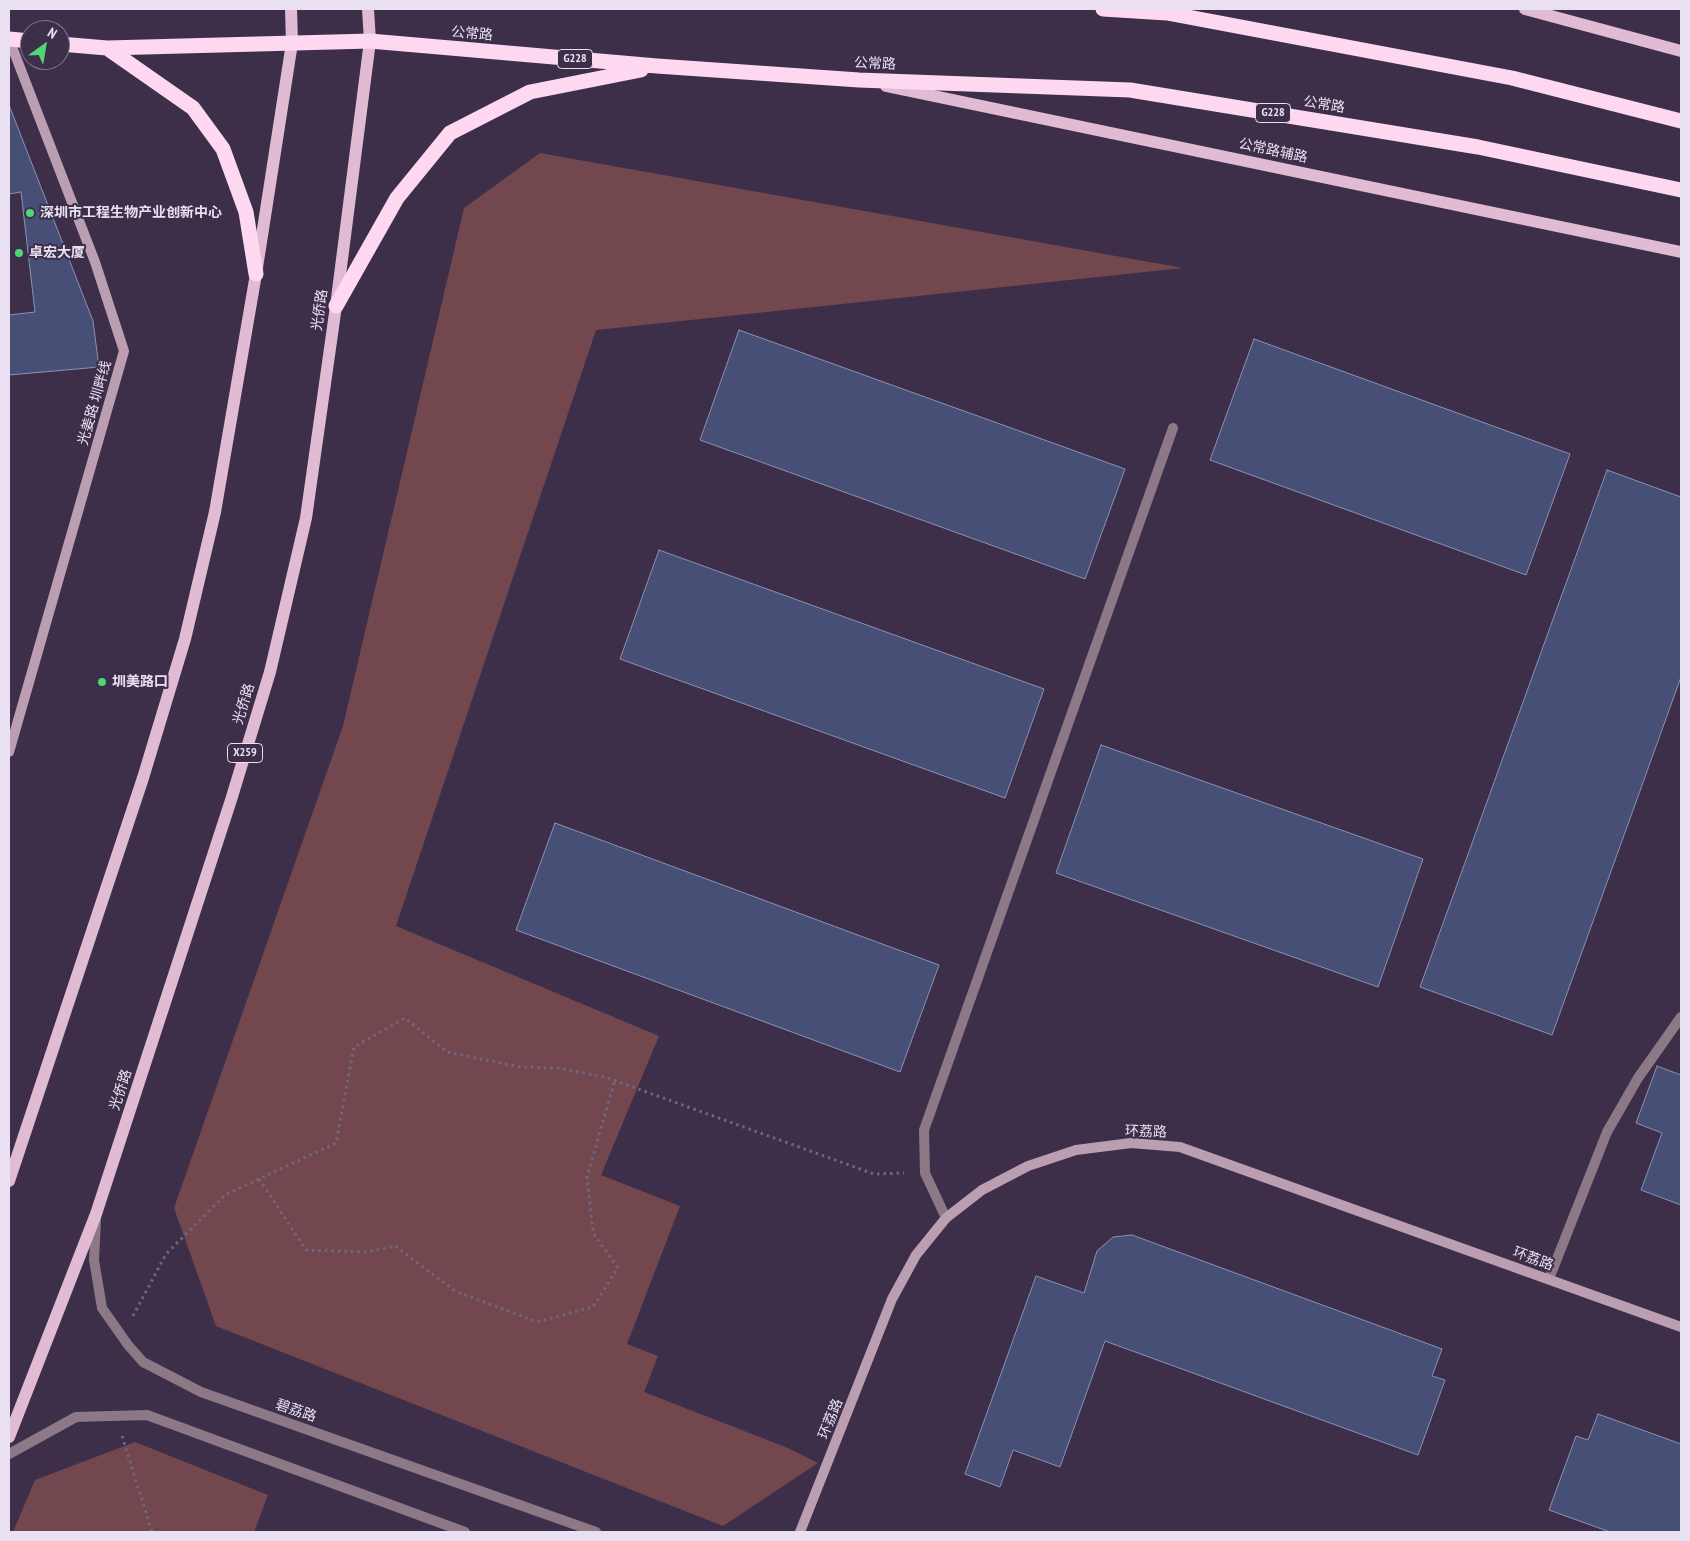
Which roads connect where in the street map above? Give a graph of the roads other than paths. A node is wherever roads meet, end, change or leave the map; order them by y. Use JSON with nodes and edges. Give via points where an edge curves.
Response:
{"nodes":[{"id":1,"x":291,"y":9,"type":"edge"},
{"id":2,"x":368,"y":9,"type":"edge"},
{"id":3,"x":1103,"y":9,"type":"edge"},
{"id":4,"x":1525,"y":9,"type":"edge"},
{"id":5,"x":9,"y":39,"type":"edge"},
{"id":6,"x":370,"y":41,"type":"junction"},
{"id":7,"x":292,"y":43,"type":"junction"},
{"id":8,"x":70,"y":45,"type":"edge"},
{"id":9,"x":107,"y":48,"type":"junction"},
{"id":10,"x":1681,"y":51,"type":"edge"},
{"id":11,"x":657,"y":66,"type":"junction"},
{"id":12,"x":859,"y":80,"type":"junction"},
{"id":13,"x":1681,"y":121,"type":"edge"},
{"id":14,"x":1681,"y":190,"type":"edge"},
{"id":15,"x":1681,"y":252,"type":"edge"},
{"id":16,"x":256,"y":274,"type":"junction"},
{"id":17,"x":336,"y":306,"type":"junction"},
{"id":18,"x":1174,"y":428,"type":"dead end"},
{"id":19,"x":9,"y":749,"type":"edge"},
{"id":20,"x":1681,"y":1018,"type":"edge"},
{"id":21,"x":9,"y":1181,"type":"edge"},
{"id":22,"x":96,"y":1214,"type":"junction"},
{"id":23,"x":946,"y":1218,"type":"junction"},
{"id":24,"x":1549,"y":1280,"type":"junction"},
{"id":25,"x":1681,"y":1327,"type":"edge"},
{"id":26,"x":9,"y":1437,"type":"edge"},
{"id":27,"x":9,"y":1454,"type":"edge"},
{"id":28,"x":465,"y":1532,"type":"edge"},
{"id":29,"x":596,"y":1532,"type":"edge"},
{"id":30,"x":800,"y":1532,"type":"edge"}],
"edges":[{"from":1,"to":7,"type":"main road"},
{"from":2,"to":6,"type":"main road","name":"光侨路","number":"X259"},
{"from":3,"to":13,"type":"highway","via":[[1167,13],[1502,76]]},
{"from":4,"to":10,"type":"main road"},
{"from":5,"to":19,"type":"street","name":"光姜路 圳畔线","via":[[94,262],[124,351]]},
{"from":6,"to":7,"type":"highway","name":"公常路","number":"G228"},
{"from":6,"to":11,"type":"highway","name":"公常路","number":"G228"},
{"from":6,"to":17,"type":"main road","name":"光侨路","number":"X259"},
{"from":7,"to":9,"type":"highway","name":"公常路","number":"G228"},
{"from":7,"to":16,"type":"main road"},
{"from":8,"to":9,"type":"highway","name":"公常路","number":"G228"},
{"from":9,"to":16,"type":"highway","via":[[193,108],[223,149],[246,212]]},
{"from":11,"to":12,"type":"highway","name":"公常路","number":"G228"},
{"from":11,"to":17,"type":"highway","via":[[530,92],[450,133],[397,198]]},
{"from":12,"to":14,"type":"highway","name":"公常路","number":"G228","via":[[1130,90],[1478,147]]},
{"from":12,"to":15,"type":"main road","name":"公常路辅路"},
{"from":16,"to":21,"type":"main road","via":[[215,512],[185,639],[143,778]]},
{"from":17,"to":22,"type":"main road","name":"光侨路","number":"X259","via":[[306,518],[270,672]]},
{"from":18,"to":23,"type":"street","via":[[924,1130],[925,1173]]},
{"from":20,"to":24,"type":"street","via":[[1638,1078],[1607,1132]]},
{"from":22,"to":26,"type":"main road","name":"光侨路","number":"X259"},
{"from":22,"to":29,"type":"street","name":"碧荔路","via":[[94,1260],[102,1308],[143,1362],[201,1392]]},
{"from":23,"to":24,"type":"street","name":"环荔路","via":[[982,1190],[1028,1166],[1076,1150],[1131,1143],[1180,1147]]},
{"from":23,"to":30,"type":"street","name":"环荔路","via":[[916,1255],[892,1299]]},
{"from":24,"to":25,"type":"street","name":"环荔路"},
{"from":27,"to":28,"type":"street","via":[[76,1416],[147,1415]]}]}
